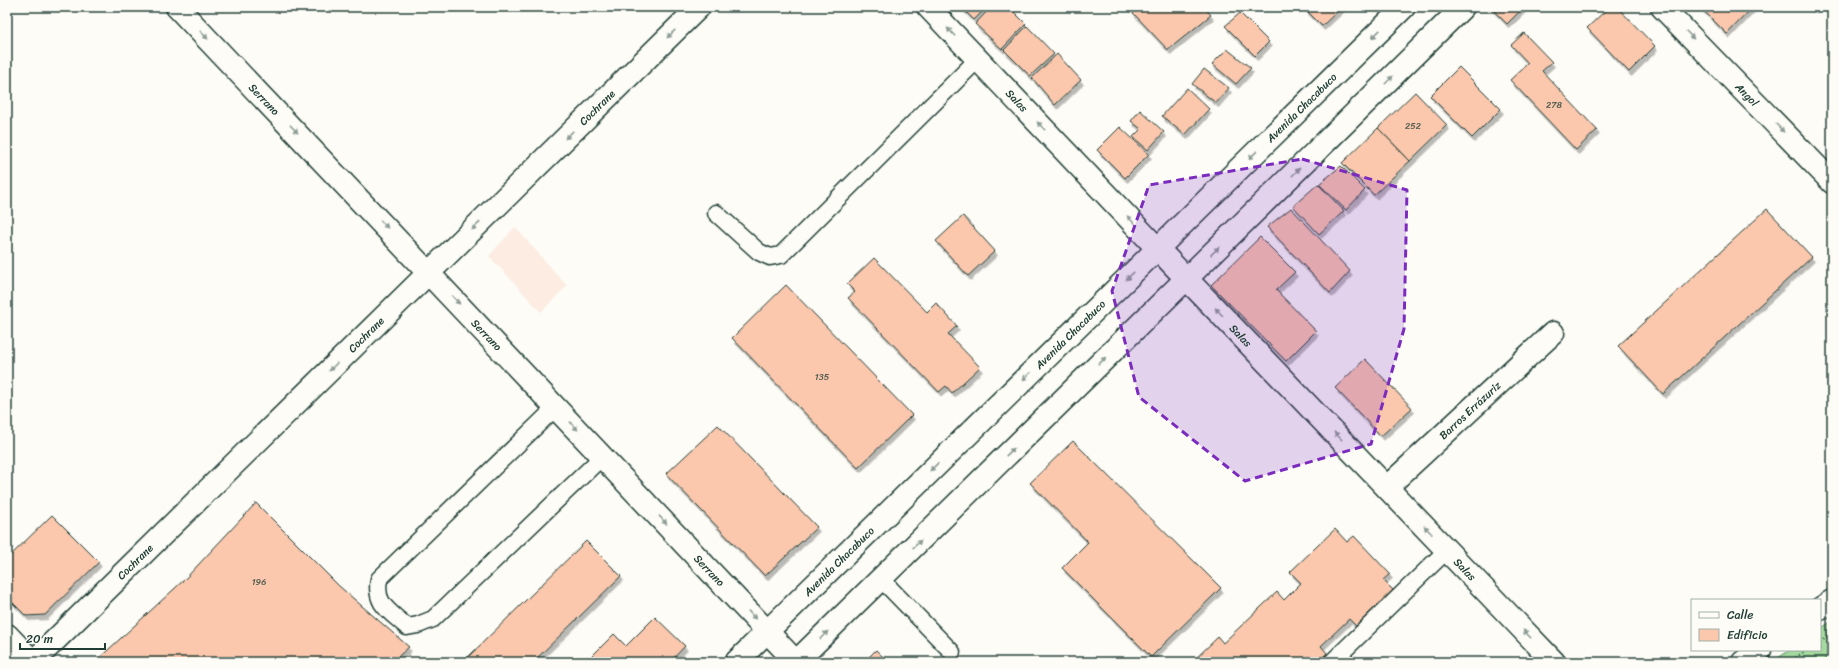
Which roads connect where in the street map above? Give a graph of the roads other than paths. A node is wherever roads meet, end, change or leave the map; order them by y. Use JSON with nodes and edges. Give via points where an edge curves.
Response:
{"nodes":[{"id":1,"x":177,"y":7,"type":"edge"},
{"id":2,"x":699,"y":7,"type":"edge"},
{"id":3,"x":928,"y":7,"type":"edge"},
{"id":4,"x":1404,"y":7,"type":"edge"},
{"id":5,"x":1463,"y":7,"type":"edge"},
{"id":6,"x":1662,"y":7,"type":"edge"},
{"id":7,"x":978,"y":59,"type":"junction"},
{"id":8,"x":1832,"y":182,"type":"edge"},
{"id":9,"x":716,"y":212,"type":"dead end"},
{"id":10,"x":1157,"y":248,"type":"junction"},
{"id":11,"x":429,"y":272,"type":"junction"},
{"id":12,"x":1187,"y":279,"type":"junction"},
{"id":13,"x":1553,"y":333,"type":"dead end"},
{"id":14,"x":556,"y":407,"type":"junction"},
{"id":15,"x":603,"y":456,"type":"junction"},
{"id":16,"x":1387,"y":487,"type":"junction"},
{"id":17,"x":1447,"y":550,"type":"junction"},
{"id":18,"x":881,"y":579,"type":"junction"},
{"id":19,"x":1832,"y":601,"type":"edge"},
{"id":20,"x":1821,"y":608,"type":"edge"},
{"id":21,"x":767,"y":631,"type":"junction"},
{"id":22,"x":7,"y":635,"type":"edge"},
{"id":23,"x":1759,"y":651,"type":"edge"},
{"id":24,"x":952,"y":652,"type":"dead end"},
{"id":25,"x":33,"y":662,"type":"edge"},
{"id":26,"x":736,"y":662,"type":"edge"},
{"id":27,"x":796,"y":662,"type":"edge"},
{"id":28,"x":1332,"y":662,"type":"edge"},
{"id":29,"x":1554,"y":662,"type":"edge"},
{"id":30,"x":1743,"y":662,"type":"edge"}],
"edges":[{"from":1,"to":11,"type":"main road","name":"Serrano","one_way":true},
{"from":2,"to":11,"type":"main road","name":"Cochrane","one_way":true},
{"from":7,"to":3,"type":"main road","name":"Salas","one_way":true},
{"from":4,"to":10,"type":"main road","name":"Avenida Chacabuco","one_way":true},
{"from":12,"to":5,"type":"main road","one_way":true},
{"from":6,"to":8,"type":"main road","name":"Angol","one_way":true},
{"from":7,"to":9,"type":"lane","via":[[781,256],[770,257],[759,252]]},
{"from":10,"to":7,"type":"main road","name":"Salas","one_way":true},
{"from":10,"to":12,"type":"main road","name":"Salas"},
{"from":10,"to":21,"type":"main road","name":"Avenida Chacabuco","one_way":true},
{"from":11,"to":14,"type":"main road","name":"Serrano","one_way":true},
{"from":11,"to":25,"type":"main road","name":"Cochrane","one_way":true},
{"from":16,"to":12,"type":"main road","name":"Salas","one_way":true},
{"from":18,"to":12,"type":"main road","one_way":true},
{"from":13,"to":16,"type":"main road","name":"Barros Errázuriz"},
{"from":14,"to":15,"type":"main road","name":"Serrano","one_way":true},
{"from":14,"to":15,"type":"lane","via":[[379,579],[379,601],[407,626],[433,619]]},
{"from":15,"to":21,"type":"main road","name":"Serrano","one_way":true},
{"from":17,"to":16,"type":"main road","name":"Salas","one_way":true},
{"from":17,"to":28,"type":"lane"},
{"from":29,"to":17,"type":"main road","name":"Salas","one_way":true},
{"from":18,"to":24,"type":"lane"},
{"from":27,"to":18,"type":"main road","one_way":true},
{"from":19,"to":20,"type":"main road"},
{"from":21,"to":26,"type":"main road","name":"Avenida Chacabuco"},
{"from":21,"to":27,"type":"main road","name":"Serrano"},
{"from":22,"to":25,"type":"main road"},
{"from":23,"to":30,"type":"main road"}]}
